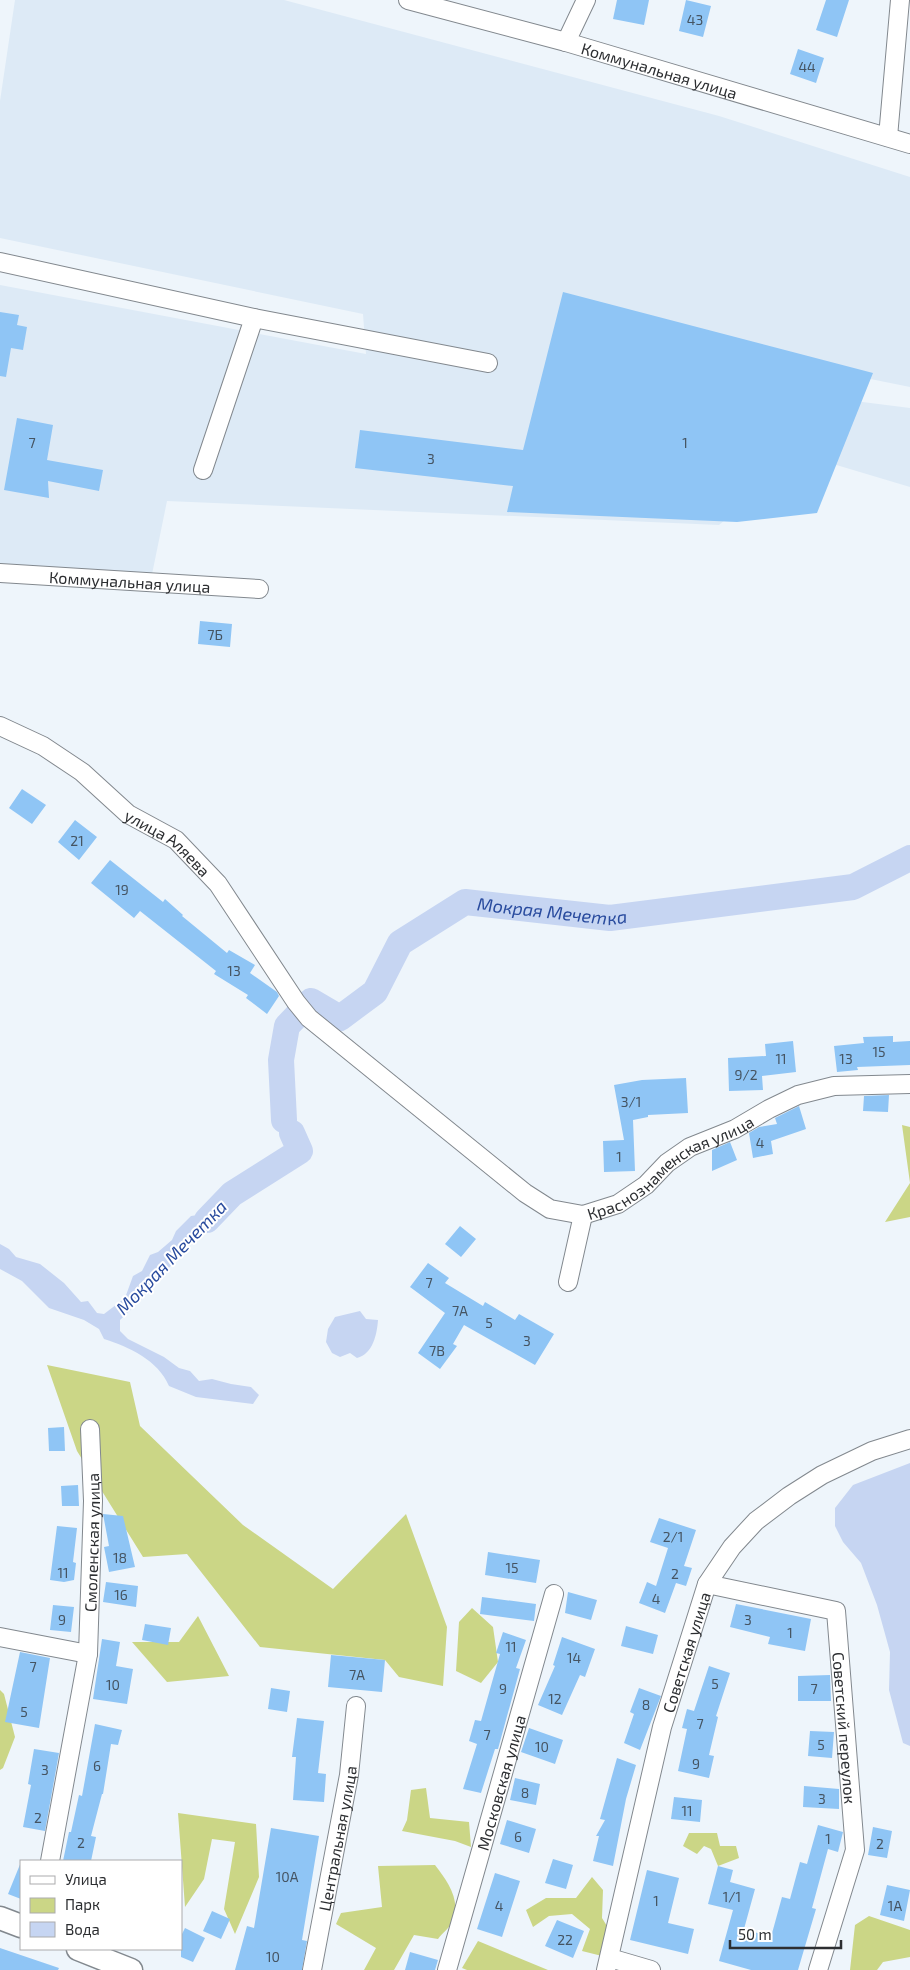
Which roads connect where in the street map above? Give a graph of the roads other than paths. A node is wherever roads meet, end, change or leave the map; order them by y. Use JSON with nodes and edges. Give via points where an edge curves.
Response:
{"nodes":[{"id":1,"x":408,"y":0,"type":"edge"},
{"id":2,"x":586,"y":0,"type":"edge"},
{"id":3,"x":900,"y":0,"type":"edge"},
{"id":4,"x":566,"y":42,"type":"junction"},
{"id":5,"x":888,"y":137,"type":"junction"},
{"id":6,"x":910,"y":144,"type":"edge"},
{"id":7,"x":0,"y":262,"type":"edge"},
{"id":8,"x":254,"y":318,"type":"junction"},
{"id":9,"x":488,"y":363,"type":"dead end"},
{"id":10,"x":203,"y":470,"type":"dead end"},
{"id":11,"x":0,"y":573,"type":"edge"},
{"id":12,"x":258,"y":589,"type":"dead end"},
{"id":13,"x":0,"y":726,"type":"edge"},
{"id":14,"x":309,"y":1018,"type":"joint"},
{"id":15,"x":910,"y":1084,"type":"edge"},
{"id":16,"x":584,"y":1215,"type":"junction"},
{"id":17,"x":568,"y":1282,"type":"dead end"},
{"id":18,"x":90,"y":1429,"type":"dead end"},
{"id":19,"x":910,"y":1439,"type":"edge"},
{"id":20,"x":707,"y":1584,"type":"junction"},
{"id":21,"x":554,"y":1594,"type":"dead end"},
{"id":22,"x":0,"y":1637,"type":"edge"},
{"id":23,"x":88,"y":1654,"type":"junction"},
{"id":24,"x":356,"y":1706,"type":"dead end"},
{"id":25,"x":50,"y":1860,"type":"edge"},
{"id":26,"x":0,"y":1918,"type":"edge"},
{"id":27,"x":20,"y":1926,"type":"edge"},
{"id":28,"x":81,"y":1950,"type":"edge"},
{"id":29,"x":608,"y":1964,"type":"edge"},
{"id":30,"x":131,"y":1970,"type":"edge"},
{"id":31,"x":312,"y":1970,"type":"edge"},
{"id":32,"x":447,"y":1970,"type":"edge"},
{"id":33,"x":651,"y":1970,"type":"edge"},
{"id":34,"x":818,"y":1970,"type":"edge"}],
"edges":[{"from":1,"to":4,"type":"street","name":"Коммунальная улица"},
{"from":2,"to":4,"type":"street"},
{"from":3,"to":5,"type":"street"},
{"from":4,"to":5,"type":"street","name":"Коммунальная улица"},
{"from":5,"to":6,"type":"street","name":"Коммунальная улица"},
{"from":7,"to":8,"type":"street"},
{"from":8,"to":9,"type":"street"},
{"from":8,"to":10,"type":"street"},
{"from":11,"to":12,"type":"street","name":"Коммунальная улица"},
{"from":13,"to":14,"type":"street","name":"улица Аляева","via":[[43,746],[82,772],[128,814],[176,840],[218,884]]},
{"from":14,"to":16,"type":"street","name":"Краснознаменская улица","via":[[525,1193],[550,1209]]},
{"from":15,"to":16,"type":"street","name":"Краснознаменская улица","via":[[834,1086],[798,1096],[734,1129],[690,1147],[618,1204]]},
{"from":16,"to":17,"type":"street"},
{"from":18,"to":23,"type":"street","name":"Смоленская улица","via":[[93,1501]]},
{"from":19,"to":20,"type":"street","name":"Советская улица","via":[[864,1455],[822,1475],[789,1496],[756,1521],[732,1547]]},
{"from":20,"to":29,"type":"street","name":"Советская улица","via":[[662,1727]]},
{"from":20,"to":34,"type":"street","name":"Советский переулок","via":[[836,1612],[855,1850]]},
{"from":21,"to":32,"type":"street","name":"Московская улица"},
{"from":22,"to":23,"type":"street"},
{"from":23,"to":25,"type":"street","name":"Смоленская улица"},
{"from":24,"to":31,"type":"street","name":"Центральная улица","via":[[349,1775]]},
{"from":26,"to":27,"type":"main road"},
{"from":28,"to":30,"type":"main road"},
{"from":29,"to":33,"type":"street"}]}
